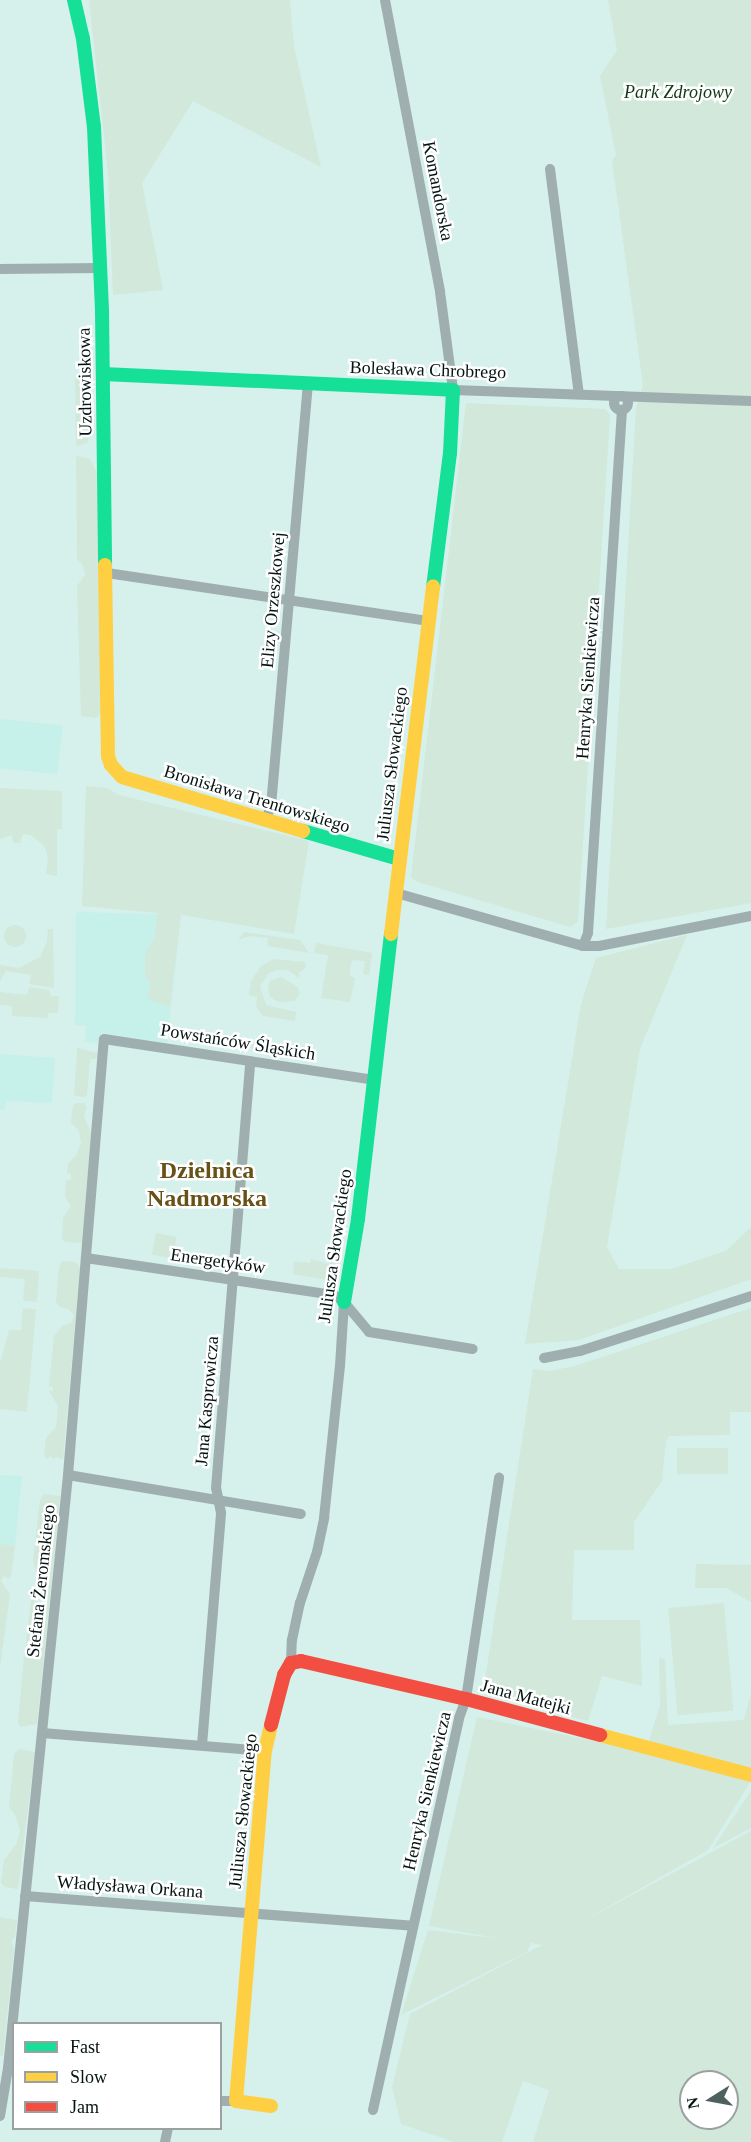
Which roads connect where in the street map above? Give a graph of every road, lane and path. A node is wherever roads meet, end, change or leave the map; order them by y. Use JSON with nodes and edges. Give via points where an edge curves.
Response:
{"nodes":[{"id":1,"x":74,"y":0,"type":"edge"},
{"id":2,"x":385,"y":0,"type":"edge"},
{"id":3,"x":550,"y":169,"type":"dead end"},
{"id":4,"x":100,"y":268,"type":"junction"},
{"id":5,"x":0,"y":269,"type":"edge"},
{"id":6,"x":103,"y":375,"type":"junction"},
{"id":7,"x":308,"y":383,"type":"junction"},
{"id":8,"x":453,"y":390,"type":"junction"},
{"id":9,"x":579,"y":394,"type":"junction"},
{"id":10,"x":614,"y":396,"type":"junction"},
{"id":11,"x":751,"y":401,"type":"edge"},
{"id":12,"x":106,"y":573,"type":"junction"},
{"id":13,"x":289,"y":599,"type":"junction"},
{"id":14,"x":427,"y":621,"type":"junction"},
{"id":15,"x":111,"y":765,"type":"joint"},
{"id":16,"x":267,"y":819,"type":"junction"},
{"id":17,"x":399,"y":859,"type":"junction"},
{"id":18,"x":396,"y":893,"type":"junction"},
{"id":19,"x":751,"y":916,"type":"edge"},
{"id":20,"x":583,"y":946,"type":"junction"},
{"id":21,"x":103,"y":1047,"type":"joint"},
{"id":22,"x":250,"y":1061,"type":"junction"},
{"id":23,"x":374,"y":1080,"type":"junction"},
{"id":24,"x":86,"y":1257,"type":"junction"},
{"id":25,"x":234,"y":1280,"type":"junction"},
{"id":26,"x":751,"y":1296,"type":"edge"},
{"id":27,"x":344,"y":1302,"type":"junction"},
{"id":28,"x":473,"y":1349,"type":"dead end"},
{"id":29,"x":544,"y":1358,"type":"dead end"},
{"id":30,"x":68,"y":1475,"type":"junction"},
{"id":31,"x":499,"y":1477,"type":"dead end"},
{"id":32,"x":219,"y":1502,"type":"junction"},
{"id":33,"x":301,"y":1514,"type":"dead end"},
{"id":34,"x":291,"y":1663,"type":"junction"},
{"id":35,"x":465,"y":1699,"type":"junction"},
{"id":36,"x":42,"y":1733,"type":"junction"},
{"id":37,"x":202,"y":1744,"type":"junction"},
{"id":38,"x":265,"y":1751,"type":"junction"},
{"id":39,"x":751,"y":1775,"type":"edge"},
{"id":40,"x":25,"y":1896,"type":"junction"},
{"id":41,"x":250,"y":1912,"type":"junction"},
{"id":42,"x":413,"y":1926,"type":"junction"},
{"id":43,"x":15,"y":2022,"type":"edge"},
{"id":44,"x":12,"y":2056,"type":"edge"},
{"id":45,"x":238,"y":2077,"type":"junction"},
{"id":46,"x":10,"y":2081,"type":"edge"},
{"id":47,"x":222,"y":2101,"type":"edge"},
{"id":48,"x":236,"y":2101,"type":"junction"},
{"id":49,"x":373,"y":2110,"type":"dead end"},
{"id":50,"x":0,"y":2116,"type":"edge"}],
"edges":[{"from":1,"to":4,"type":"street","name":"Uzdrowiskowa","via":[[94,127]]},
{"from":2,"to":8,"type":"street","name":"Komandorska","via":[[428,219]]},
{"from":3,"to":9,"type":"street"},
{"from":4,"to":5,"type":"street"},
{"from":4,"to":6,"type":"street","name":"Uzdrowiskowa"},
{"from":6,"to":7,"type":"street","name":"Bolesława Chrobrego"},
{"from":6,"to":12,"type":"street","name":"Uzdrowiskowa"},
{"from":7,"to":8,"type":"street","name":"Bolesława Chrobrego"},
{"from":7,"to":13,"type":"street","name":"Elizy Orzeszkowej"},
{"from":8,"to":9,"type":"street","name":"Bolesława Chrobrego"},
{"from":8,"to":14,"type":"street","name":"Juliusza Słowackiego","via":[[449,463]]},
{"from":9,"to":10,"type":"street","name":"Bolesława Chrobrego"},
{"from":10,"to":11,"type":"street","name":"Bolesława Chrobrego"},
{"from":10,"to":20,"type":"street","name":"Henryka Sienkiewicza","via":[[615,406],[622,410],[588,933]]},
{"from":12,"to":13,"type":"street"},
{"from":12,"to":15,"type":"street","name":"Uzdrowiskowa"},
{"from":13,"to":14,"type":"street"},
{"from":13,"to":16,"type":"street","name":"Elizy Orzeszkowej"},
{"from":14,"to":17,"type":"street","name":"Juliusza Słowackiego"},
{"from":15,"to":16,"type":"street","name":"Bronisława Trentowskiego","via":[[122,777]]},
{"from":16,"to":17,"type":"street","name":"Bronisława Trentowskiego"},
{"from":17,"to":18,"type":"street","name":"Juliusza Słowackiego"},
{"from":18,"to":20,"type":"street"},
{"from":18,"to":23,"type":"street","name":"Juliusza Słowackiego"},
{"from":19,"to":20,"type":"street"},
{"from":21,"to":22,"type":"street","name":"Powstańców Śląskich","via":[[104,1039]]},
{"from":21,"to":24,"type":"street","name":"Stefana Żeromskiego"},
{"from":22,"to":23,"type":"street","name":"Powstańców Śląskich"},
{"from":22,"to":25,"type":"street","name":"Jana Kasprowicza"},
{"from":23,"to":27,"type":"street","name":"Juliusza Słowackiego"},
{"from":24,"to":25,"type":"street","name":"Energetyków"},
{"from":24,"to":30,"type":"street","name":"Stefana Żeromskiego"},
{"from":25,"to":27,"type":"street","name":"Energetyków","via":[[334,1295]]},
{"from":25,"to":32,"type":"street","name":"Jana Kasprowicza","via":[[216,1488]]},
{"from":26,"to":29,"type":"street","via":[[580,1351]]},
{"from":27,"to":28,"type":"street","via":[[362,1327],[379,1336]]},
{"from":27,"to":34,"type":"street","name":"Juliusza Słowackiego","via":[[324,1518],[298,1612]]},
{"from":30,"to":32,"type":"street"},
{"from":30,"to":36,"type":"street","name":"Stefana Żeromskiego"},
{"from":31,"to":35,"type":"street","name":"Henryka Sienkiewicza"},
{"from":32,"to":33,"type":"street"},
{"from":32,"to":37,"type":"street","name":"Jana Kasprowicza"},
{"from":34,"to":35,"type":"street","name":"Jana Matejki","via":[[301,1661]]},
{"from":34,"to":38,"type":"street","name":"Juliusza Słowackiego","via":[[284,1675]]},
{"from":35,"to":39,"type":"street","name":"Jana Matejki"},
{"from":35,"to":42,"type":"street","name":"Henryka Sienkiewicza"},
{"from":36,"to":37,"type":"street"},
{"from":36,"to":40,"type":"street","name":"Stefana Żeromskiego"},
{"from":37,"to":38,"type":"street"},
{"from":38,"to":41,"type":"street","name":"Juliusza Słowackiego"},
{"from":40,"to":41,"type":"street","name":"Władysława Orkana"},
{"from":40,"to":43,"type":"street","name":"Stefana Żeromskiego"},
{"from":41,"to":42,"type":"street","name":"Władysława Orkana"},
{"from":41,"to":45,"type":"street","name":"Juliusza Słowackiego"},
{"from":42,"to":49,"type":"street","name":"Henryka Sienkiewicza"},
{"from":44,"to":46,"type":"street","name":"Stefana Żeromskiego"},
{"from":45,"to":48,"type":"street","name":"Juliusza Słowackiego"},
{"from":45,"to":48,"type":"street","via":[[246,2090],[271,2106]]},
{"from":46,"to":50,"type":"street","name":"Stefana Żeromskiego"},
{"from":47,"to":48,"type":"street"}]}
